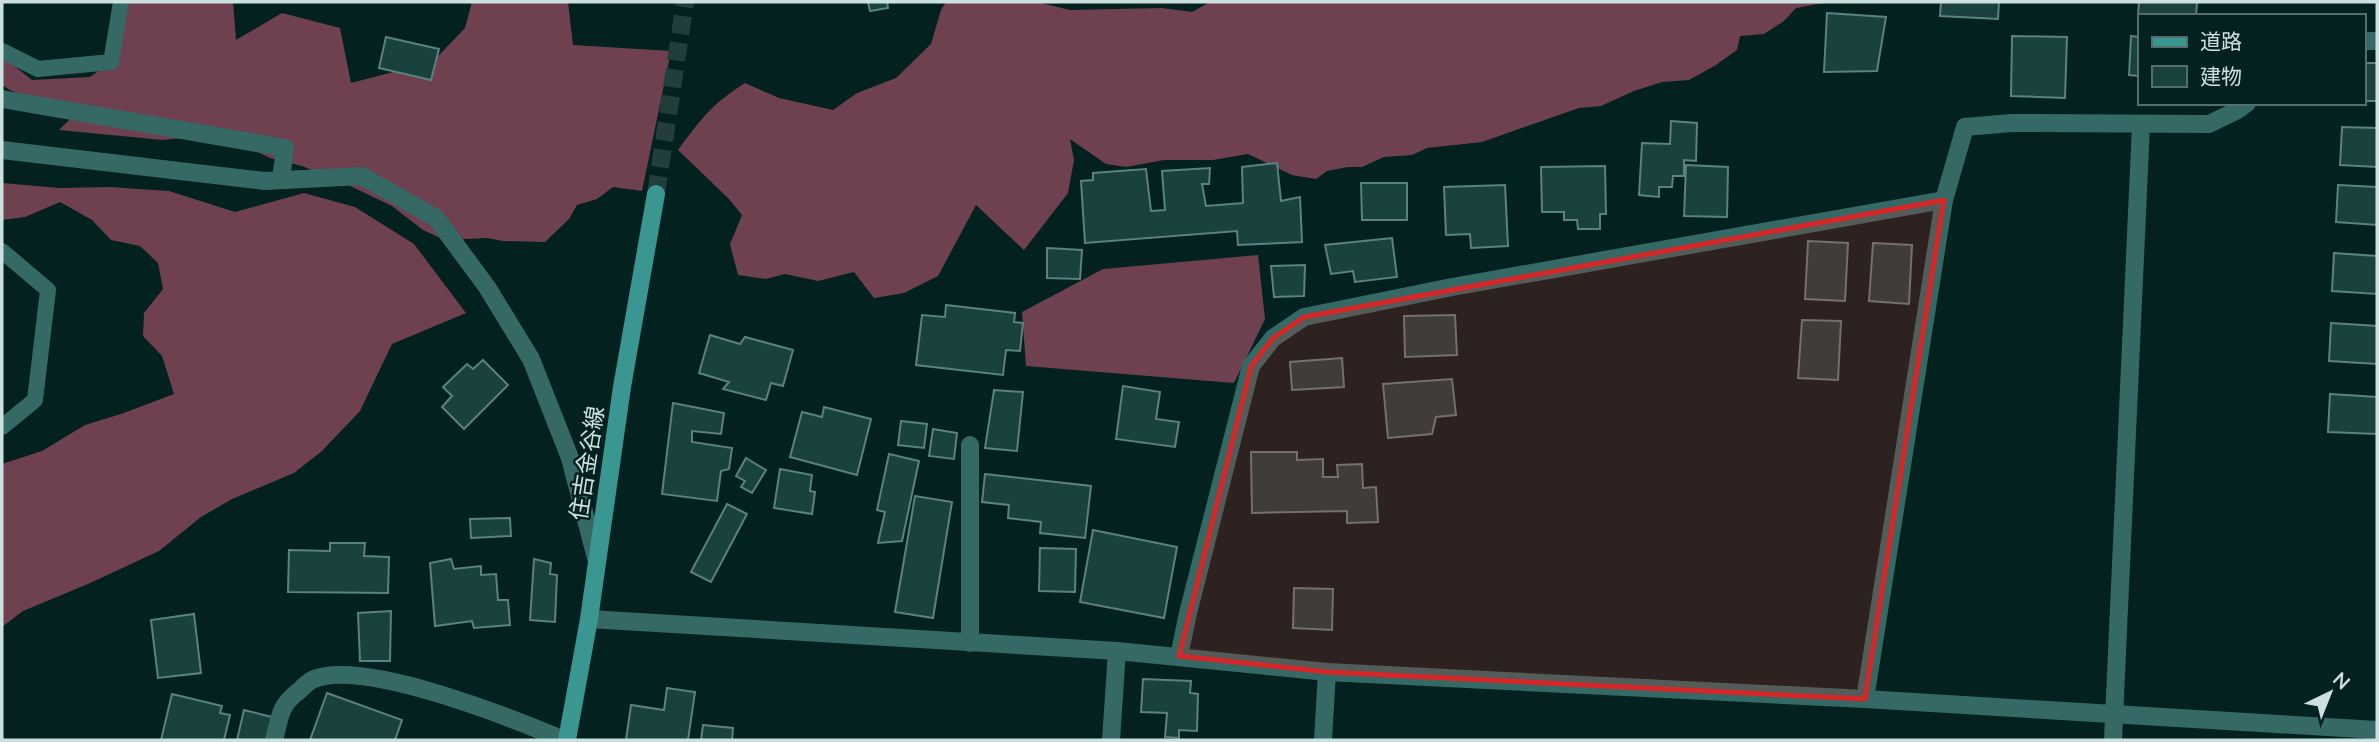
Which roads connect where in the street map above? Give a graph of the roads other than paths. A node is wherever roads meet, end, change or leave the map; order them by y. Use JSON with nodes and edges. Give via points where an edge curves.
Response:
{"nodes":[{"id":1,"x":121,"y":2,"type":"edge"},
{"id":2,"x":2,"y":51,"type":"edge"},
{"id":3,"x":2,"y":99,"type":"edge"},
{"id":4,"x":2244,"y":105,"type":"edge"},
{"id":5,"x":2141,"y":125,"type":"junction"},
{"id":6,"x":2,"y":150,"type":"edge"},
{"id":7,"x":281,"y":180,"type":"junction"},
{"id":8,"x":656,"y":194,"type":"tunnel mouth"},
{"id":9,"x":1944,"y":200,"type":"junction"},
{"id":10,"x":2,"y":251,"type":"edge"},
{"id":11,"x":2,"y":427,"type":"edge"},
{"id":12,"x":970,"y":445,"type":"dead end"},
{"id":13,"x":596,"y":558,"type":"junction"},
{"id":14,"x":589,"y":620,"type":"junction"},
{"id":15,"x":970,"y":643,"type":"junction"},
{"id":16,"x":1118,"y":652,"type":"junction"},
{"id":17,"x":1179,"y":656,"type":"junction"},
{"id":18,"x":1326,"y":671,"type":"junction"},
{"id":19,"x":1865,"y":699,"type":"junction"},
{"id":20,"x":2115,"y":713,"type":"junction"},
{"id":21,"x":2377,"y":730,"type":"edge"},
{"id":22,"x":274,"y":740,"type":"edge"},
{"id":23,"x":565,"y":740,"type":"edge"},
{"id":24,"x":1111,"y":740,"type":"edge"},
{"id":25,"x":1323,"y":740,"type":"edge"},
{"id":26,"x":2113,"y":740,"type":"edge"}],
"edges":[{"from":1,"to":2,"type":"lane","via":[[111,62],[38,69]]},
{"from":3,"to":7,"type":"street","via":[[285,148]]},
{"from":4,"to":5,"type":"street","via":[[2209,124]]},
{"from":5,"to":9,"type":"street","via":[[1965,127]]},
{"from":5,"to":20,"type":"street"},
{"from":6,"to":7,"type":"street"},
{"from":7,"to":13,"type":"street","via":[[362,176],[436,218],[487,287],[531,359],[570,458]]},
{"from":8,"to":13,"type":"main road","name":"住吉金谷線"},
{"from":9,"to":17,"type":"street","via":[[1304,317],[1273,338],[1251,366]]},
{"from":9,"to":19,"type":"street"},
{"from":10,"to":11,"type":"lane","via":[[48,290],[35,400]]},
{"from":12,"to":15,"type":"street"},
{"from":13,"to":14,"type":"main road","name":"住吉金谷線"},
{"from":14,"to":15,"type":"street"},
{"from":14,"to":23,"type":"main road","name":"住吉金谷線"},
{"from":15,"to":16,"type":"street"},
{"from":16,"to":17,"type":"street"},
{"from":16,"to":24,"type":"street"},
{"from":17,"to":18,"type":"street"},
{"from":18,"to":19,"type":"street"},
{"from":18,"to":25,"type":"street"},
{"from":19,"to":20,"type":"street"},
{"from":20,"to":21,"type":"street"},
{"from":20,"to":26,"type":"street"},
{"from":22,"to":23,"type":"street","via":[[284,702],[312,680],[335,676],[386,679],[504,715]]}]}
